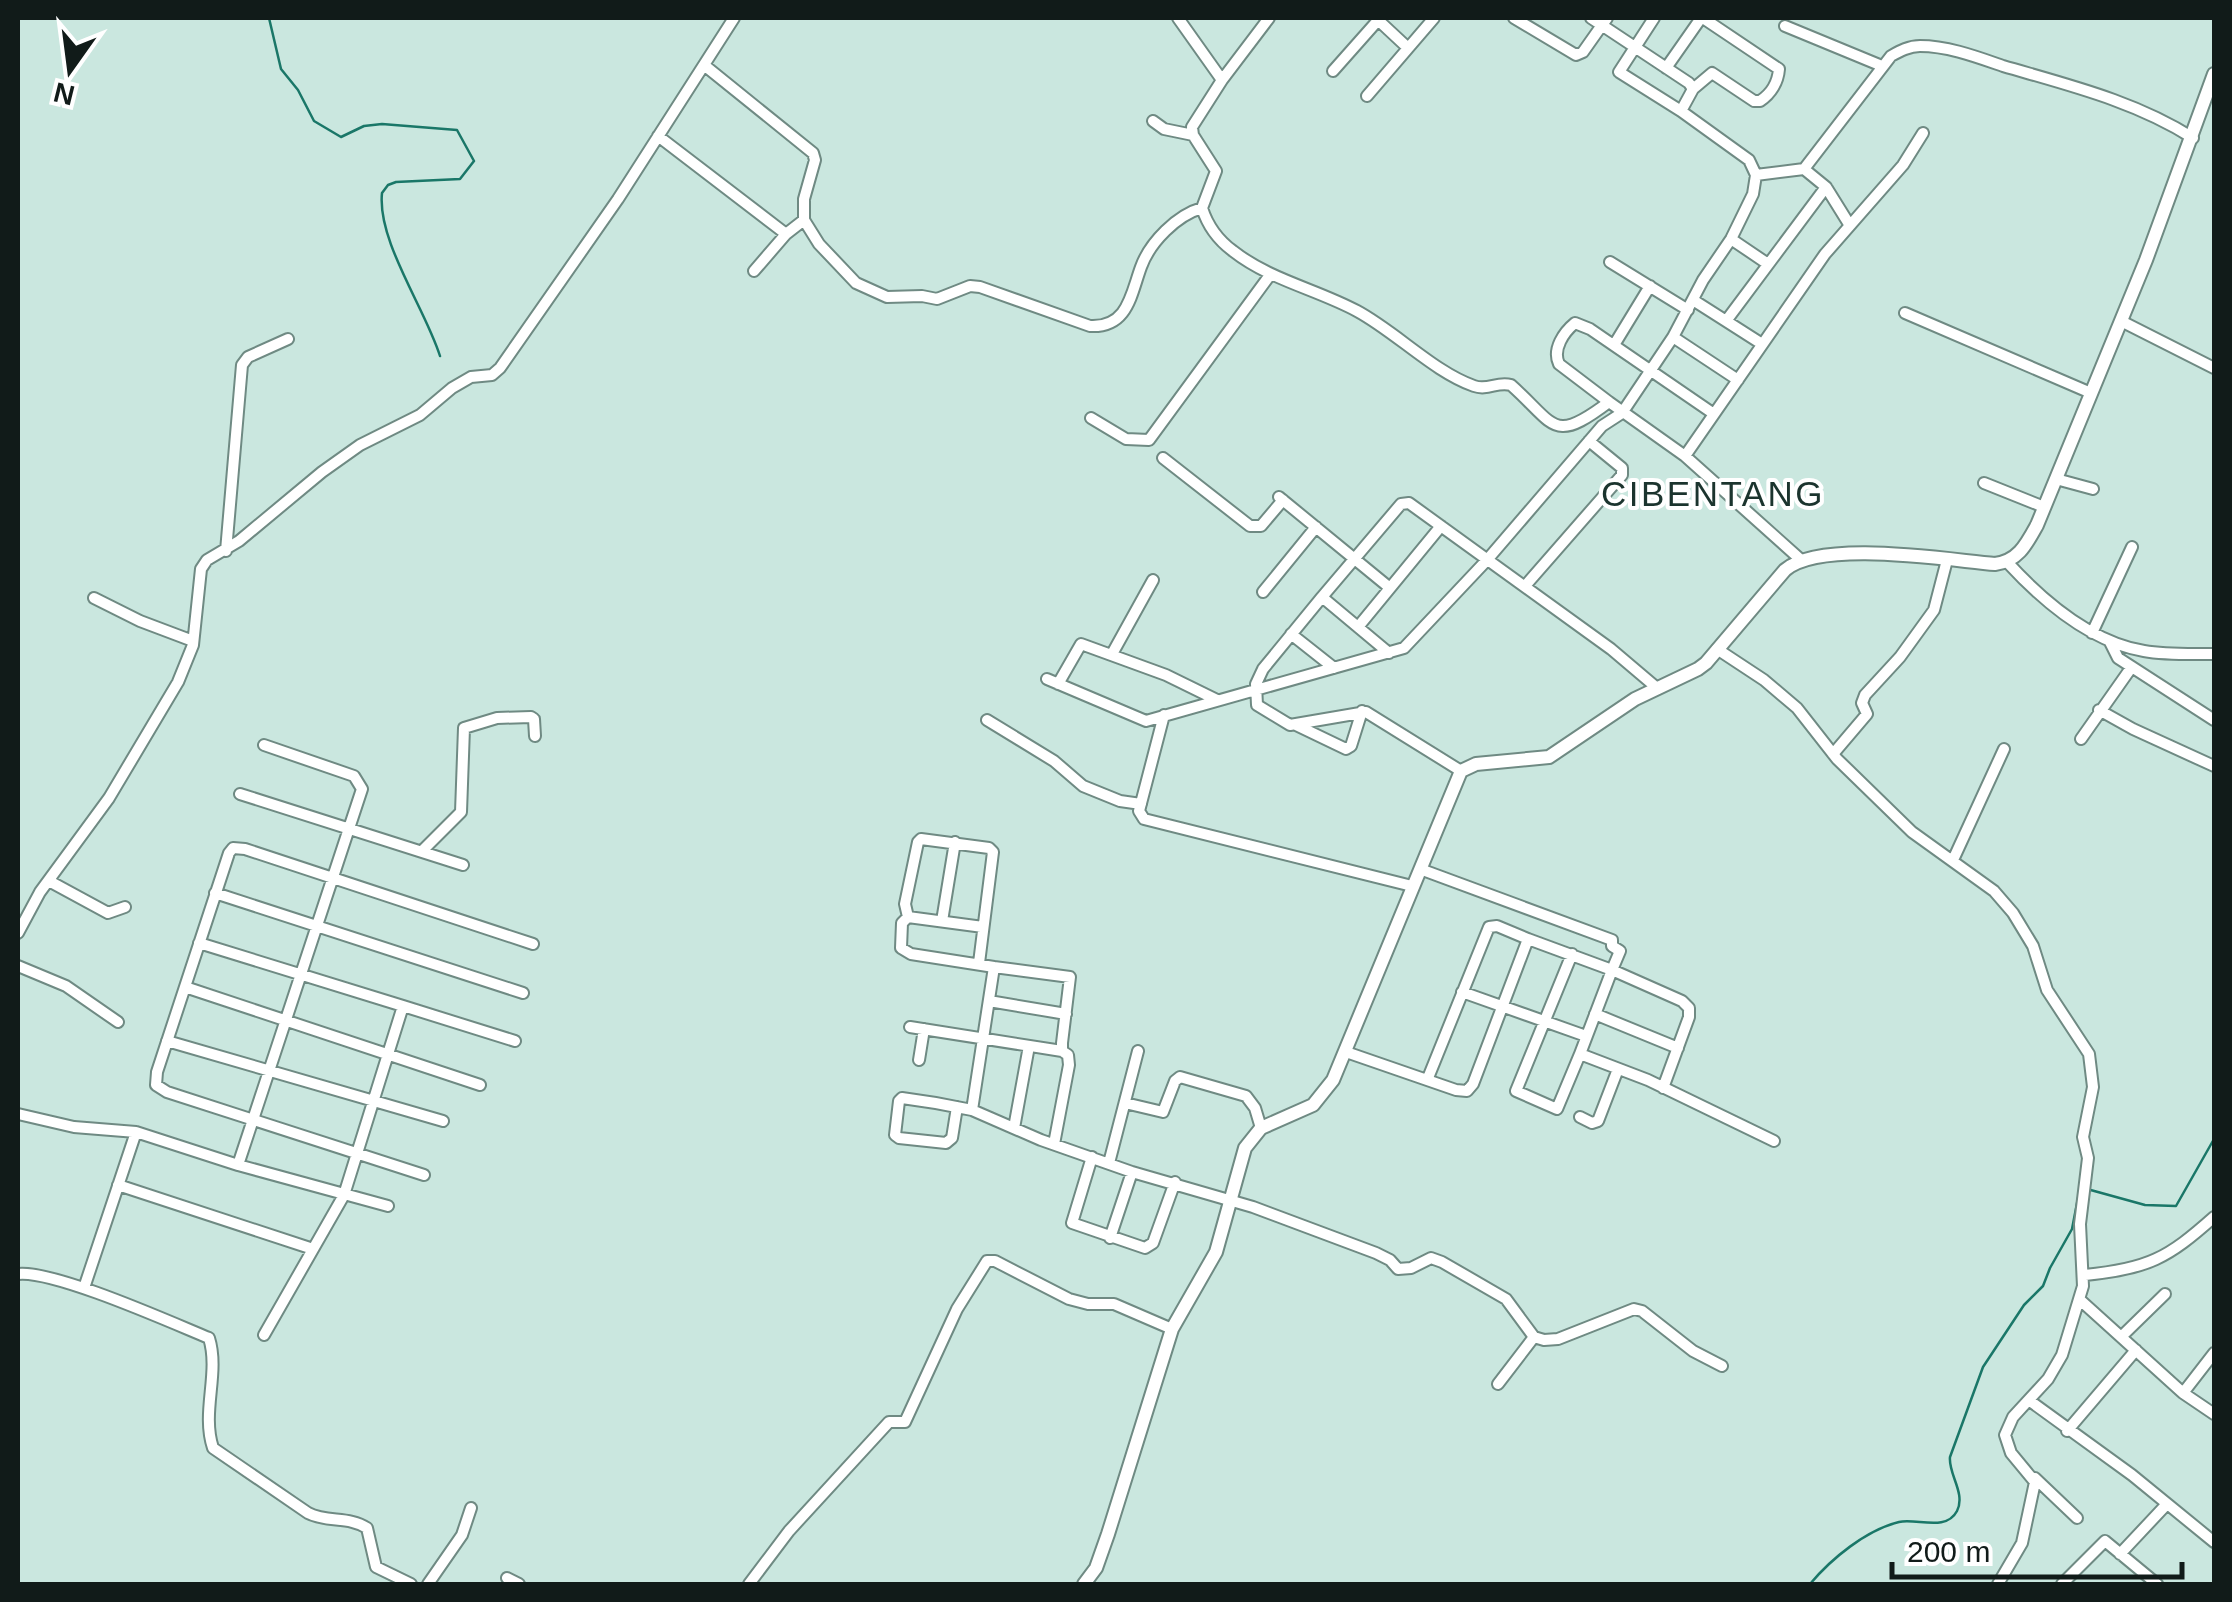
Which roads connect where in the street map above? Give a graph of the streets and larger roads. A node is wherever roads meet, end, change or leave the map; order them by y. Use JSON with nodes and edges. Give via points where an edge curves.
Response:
{"nodes":[{"id":1,"x":734,"y":18,"type":"edge"},
{"id":2,"x":1178,"y":18,"type":"edge"},
{"id":3,"x":1269,"y":18,"type":"edge"},
{"id":4,"x":1434,"y":18,"type":"edge"},
{"id":5,"x":1514,"y":18,"type":"edge"},
{"id":6,"x":1591,"y":18,"type":"edge"},
{"id":7,"x":1654,"y":18,"type":"edge"},
{"id":8,"x":1702,"y":18,"type":"edge"},
{"id":9,"x":1379,"y":19,"type":"edge"},
{"id":10,"x":1604,"y":21,"type":"edge"},
{"id":11,"x":1784,"y":26,"type":"dead end"},
{"id":12,"x":1634,"y":46,"type":"junction"},
{"id":13,"x":1408,"y":48,"type":"junction"},
{"id":14,"x":704,"y":65,"type":"junction"},
{"id":15,"x":1882,"y":66,"type":"junction"},
{"id":16,"x":1666,"y":68,"type":"junction"},
{"id":17,"x":1333,"y":71,"type":"dead end"},
{"id":18,"x":2214,"y":74,"type":"edge"},
{"id":19,"x":1222,"y":80,"type":"junction"},
{"id":20,"x":1693,"y":89,"type":"junction"},
{"id":21,"x":1368,"y":96,"type":"dead end"},
{"id":22,"x":1681,"y":111,"type":"junction"},
{"id":23,"x":1153,"y":120,"type":"dead end"},
{"id":24,"x":1923,"y":133,"type":"dead end"},
{"id":25,"x":1192,"y":135,"type":"junction"},
{"id":26,"x":658,"y":136,"type":"junction"},
{"id":27,"x":2193,"y":138,"type":"junction"},
{"id":28,"x":1804,"y":169,"type":"junction"},
{"id":29,"x":1756,"y":174,"type":"junction"},
{"id":30,"x":1826,"y":187,"type":"junction"},
{"id":31,"x":1202,"y":208,"type":"junction"},
{"id":32,"x":804,"y":220,"type":"junction"},
{"id":33,"x":1849,"y":224,"type":"junction"},
{"id":34,"x":786,"y":234,"type":"junction"},
{"id":35,"x":1731,"y":239,"type":"junction"},
{"id":36,"x":1610,"y":262,"type":"dead end"},
{"id":37,"x":1768,"y":264,"type":"junction"},
{"id":38,"x":754,"y":271,"type":"dead end"},
{"id":39,"x":1270,"y":275,"type":"junction"},
{"id":40,"x":1650,"y":286,"type":"junction"},
{"id":41,"x":1691,"y":305,"type":"junction"},
{"id":42,"x":1905,"y":314,"type":"dead end"},
{"id":43,"x":1726,"y":321,"type":"junction"},
{"id":44,"x":2121,"y":321,"type":"junction"},
{"id":45,"x":1673,"y":336,"type":"junction"},
{"id":46,"x":288,"y":339,"type":"dead end"},
{"id":47,"x":1762,"y":344,"type":"junction"},
{"id":48,"x":1614,"y":345,"type":"junction"},
{"id":49,"x":2214,"y":368,"type":"edge"},
{"id":50,"x":1651,"y":371,"type":"junction"},
{"id":51,"x":1738,"y":380,"type":"junction"},
{"id":52,"x":2092,"y":393,"type":"junction"},
{"id":53,"x":1609,"y":402,"type":"junction"},
{"id":54,"x":1622,"y":413,"type":"junction"},
{"id":55,"x":1714,"y":414,"type":"junction"},
{"id":56,"x":1091,"y":418,"type":"dead end"},
{"id":57,"x":1589,"y":441,"type":"junction"},
{"id":58,"x":1685,"y":456,"type":"junction"},
{"id":59,"x":1164,"y":458,"type":"dead end"},
{"id":60,"x":2056,"y":479,"type":"junction"},
{"id":61,"x":1984,"y":483,"type":"dead end"},
{"id":62,"x":2093,"y":489,"type":"dead end"},
{"id":63,"x":2044,"y":507,"type":"junction"},
{"id":64,"x":1441,"y":526,"type":"junction"},
{"id":65,"x":1316,"y":527,"type":"junction"},
{"id":66,"x":2132,"y":547,"type":"dead end"},
{"id":67,"x":226,"y":551,"type":"junction"},
{"id":68,"x":1800,"y":559,"type":"junction"},
{"id":69,"x":1353,"y":560,"type":"junction"},
{"id":70,"x":1487,"y":560,"type":"junction"},
{"id":71,"x":1947,"y":560,"type":"junction"},
{"id":72,"x":2008,"y":562,"type":"junction"},
{"id":73,"x":1153,"y":580,"type":"dead end"},
{"id":74,"x":1525,"y":586,"type":"junction"},
{"id":75,"x":1390,"y":588,"type":"junction"},
{"id":76,"x":1263,"y":592,"type":"dead end"},
{"id":77,"x":1322,"y":597,"type":"junction"},
{"id":78,"x":94,"y":598,"type":"dead end"},
{"id":79,"x":1358,"y":627,"type":"junction"},
{"id":80,"x":2092,"y":632,"type":"junction"},
{"id":81,"x":1291,"y":634,"type":"junction"},
{"id":82,"x":193,"y":641,"type":"junction"},
{"id":83,"x":2110,"y":642,"type":"junction"},
{"id":84,"x":1718,"y":649,"type":"junction"},
{"id":85,"x":1389,"y":653,"type":"junction"},
{"id":86,"x":1112,"y":654,"type":"junction"},
{"id":87,"x":2214,"y":654,"type":"edge"},
{"id":88,"x":1334,"y":668,"type":"junction"},
{"id":89,"x":2131,"y":668,"type":"junction"},
{"id":90,"x":1657,"y":688,"type":"junction"},
{"id":91,"x":1256,"y":690,"type":"junction"},
{"id":92,"x":1217,"y":700,"type":"junction"},
{"id":93,"x":2099,"y":710,"type":"junction"},
{"id":94,"x":1362,"y":711,"type":"junction"},
{"id":95,"x":1164,"y":715,"type":"junction"},
{"id":96,"x":987,"y":720,"type":"dead end"},
{"id":97,"x":2214,"y":720,"type":"edge"},
{"id":98,"x":1296,"y":725,"type":"junction"},
{"id":99,"x":535,"y":736,"type":"dead end"},
{"id":100,"x":2081,"y":739,"type":"dead end"},
{"id":101,"x":264,"y":745,"type":"dead end"},
{"id":102,"x":2004,"y":749,"type":"dead end"},
{"id":103,"x":1833,"y":754,"type":"junction"},
{"id":104,"x":2214,"y":766,"type":"edge"},
{"id":105,"x":1462,"y":771,"type":"junction"},
{"id":106,"x":240,"y":794,"type":"dead end"},
{"id":107,"x":1141,"y":804,"type":"junction"},
{"id":108,"x":348,"y":829,"type":"junction"},
{"id":109,"x":955,"y":842,"type":"junction"},
{"id":110,"x":422,"y":852,"type":"junction"},
{"id":111,"x":1953,"y":860,"type":"junction"},
{"id":112,"x":463,"y":865,"type":"dead end"},
{"id":113,"x":1420,"y":868,"type":"junction"},
{"id":114,"x":332,"y":878,"type":"junction"},
{"id":115,"x":49,"y":880,"type":"junction"},
{"id":116,"x":1412,"y":886,"type":"junction"},
{"id":117,"x":216,"y":893,"type":"junction"},
{"id":118,"x":124,"y":907,"type":"dead end"},
{"id":119,"x":908,"y":917,"type":"junction"},
{"id":120,"x":942,"y":921,"type":"junction"},
{"id":121,"x":316,"y":926,"type":"junction"},
{"id":122,"x":984,"y":927,"type":"junction"},
{"id":123,"x":18,"y":933,"type":"edge"},
{"id":124,"x":1528,"y":938,"type":"junction"},
{"id":125,"x":199,"y":942,"type":"junction"},
{"id":126,"x":534,"y":944,"type":"dead end"},
{"id":127,"x":1572,"y":954,"type":"junction"},
{"id":128,"x":979,"y":963,"type":"junction"},
{"id":129,"x":18,"y":966,"type":"edge"},
{"id":130,"x":994,"y":967,"type":"junction"},
{"id":131,"x":1612,"y":970,"type":"junction"},
{"id":132,"x":300,"y":975,"type":"junction"},
{"id":133,"x":184,"y":987,"type":"junction"},
{"id":134,"x":1462,"y":992,"type":"junction"},
{"id":135,"x":523,"y":993,"type":"dead end"},
{"id":136,"x":989,"y":1002,"type":"junction"},
{"id":137,"x":403,"y":1006,"type":"junction"},
{"id":138,"x":1501,"y":1007,"type":"junction"},
{"id":139,"x":1066,"y":1014,"type":"junction"},
{"id":140,"x":1595,"y":1014,"type":"junction"},
{"id":141,"x":286,"y":1020,"type":"junction"},
{"id":142,"x":1543,"y":1020,"type":"junction"},
{"id":143,"x":118,"y":1022,"type":"dead end"},
{"id":144,"x":910,"y":1027,"type":"dead end"},
{"id":145,"x":924,"y":1030,"type":"junction"},
{"id":146,"x":1586,"y":1036,"type":"junction"},
{"id":147,"x":983,"y":1039,"type":"junction"},
{"id":148,"x":167,"y":1041,"type":"junction"},
{"id":149,"x":516,"y":1041,"type":"dead end"},
{"id":150,"x":1029,"y":1046,"type":"junction"},
{"id":151,"x":1678,"y":1048,"type":"junction"},
{"id":152,"x":1062,"y":1051,"type":"junction"},
{"id":153,"x":1138,"y":1051,"type":"dead end"},
{"id":154,"x":1346,"y":1052,"type":"junction"},
{"id":155,"x":389,"y":1054,"type":"junction"},
{"id":156,"x":1580,"y":1054,"type":"junction"},
{"id":157,"x":919,"y":1060,"type":"dead end"},
{"id":158,"x":1618,"y":1069,"type":"junction"},
{"id":159,"x":269,"y":1070,"type":"junction"},
{"id":160,"x":1428,"y":1078,"type":"junction"},
{"id":161,"x":480,"y":1085,"type":"dead end"},
{"id":162,"x":1663,"y":1088,"type":"junction"},
{"id":163,"x":373,"y":1101,"type":"junction"},
{"id":164,"x":1124,"y":1103,"type":"junction"},
{"id":165,"x":958,"y":1107,"type":"junction"},
{"id":166,"x":972,"y":1110,"type":"junction"},
{"id":167,"x":18,"y":1114,"type":"edge"},
{"id":168,"x":1580,"y":1117,"type":"dead end"},
{"id":169,"x":253,"y":1119,"type":"junction"},
{"id":170,"x":443,"y":1121,"type":"dead end"},
{"id":171,"x":1014,"y":1128,"type":"junction"},
{"id":172,"x":1261,"y":1128,"type":"junction"},
{"id":173,"x":136,"y":1132,"type":"junction"},
{"id":174,"x":1774,"y":1141,"type":"dead end"},
{"id":175,"x":1054,"y":1144,"type":"junction"},
{"id":176,"x":357,"y":1153,"type":"junction"},
{"id":177,"x":1092,"y":1157,"type":"junction"},
{"id":178,"x":1109,"y":1163,"type":"junction"},
{"id":179,"x":238,"y":1165,"type":"junction"},
{"id":180,"x":1132,"y":1172,"type":"junction"},
{"id":181,"x":424,"y":1175,"type":"dead end"},
{"id":182,"x":1175,"y":1182,"type":"junction"},
{"id":183,"x":118,"y":1185,"type":"junction"},
{"id":184,"x":344,"y":1195,"type":"junction"},
{"id":185,"x":1232,"y":1200,"type":"junction"},
{"id":186,"x":388,"y":1206,"type":"dead end"},
{"id":187,"x":2214,"y":1217,"type":"edge"},
{"id":188,"x":1110,"y":1238,"type":"junction"},
{"id":189,"x":314,"y":1249,"type":"junction"},
{"id":190,"x":18,"y":1274,"type":"edge"},
{"id":191,"x":2084,"y":1276,"type":"junction"},
{"id":192,"x":84,"y":1288,"type":"junction"},
{"id":193,"x":2165,"y":1294,"type":"dead end"},
{"id":194,"x":2079,"y":1299,"type":"junction"},
{"id":195,"x":1172,"y":1329,"type":"junction"},
{"id":196,"x":264,"y":1335,"type":"dead end"},
{"id":197,"x":1534,"y":1336,"type":"junction"},
{"id":198,"x":2122,"y":1336,"type":"junction"},
{"id":199,"x":2136,"y":1350,"type":"junction"},
{"id":200,"x":2214,"y":1353,"type":"edge"},
{"id":201,"x":1722,"y":1366,"type":"dead end"},
{"id":202,"x":1498,"y":1384,"type":"dead end"},
{"id":203,"x":2183,"y":1394,"type":"junction"},
{"id":204,"x":2030,"y":1401,"type":"junction"},
{"id":205,"x":2214,"y":1414,"type":"edge"},
{"id":206,"x":2068,"y":1431,"type":"junction"},
{"id":207,"x":2034,"y":1477,"type":"junction"},
{"id":208,"x":2166,"y":1504,"type":"junction"},
{"id":209,"x":471,"y":1508,"type":"dead end"},
{"id":210,"x":2077,"y":1518,"type":"dead end"},
{"id":211,"x":2214,"y":1542,"type":"edge"},
{"id":212,"x":2120,"y":1554,"type":"junction"},
{"id":213,"x":508,"y":1578,"type":"dead end"},
{"id":214,"x":2002,"y":1583,"type":"edge"},
{"id":215,"x":411,"y":1584,"type":"edge"},
{"id":216,"x":428,"y":1584,"type":"edge"},
{"id":217,"x":519,"y":1584,"type":"edge"},
{"id":218,"x":750,"y":1584,"type":"edge"},
{"id":219,"x":1084,"y":1584,"type":"edge"},
{"id":220,"x":2062,"y":1584,"type":"edge"},
{"id":221,"x":2157,"y":1584,"type":"edge"}],
"edges":[{"from":1,"to":14,"type":"street"},
{"from":2,"to":19,"type":"street"},
{"from":3,"to":19,"type":"street"},
{"from":4,"to":13,"type":"street"},
{"from":5,"to":10,"type":"street","via":[[1576,55]]},
{"from":6,"to":10,"type":"street"},
{"from":7,"to":12,"type":"street"},
{"from":8,"to":16,"type":"street"},
{"from":8,"to":20,"type":"street","via":[[1779,68],[1760,102],[1712,73]]},
{"from":9,"to":13,"type":"street"},
{"from":9,"to":17,"type":"street"},
{"from":10,"to":12,"type":"street"},
{"from":11,"to":15,"type":"street"},
{"from":12,"to":16,"type":"street"},
{"from":12,"to":22,"type":"street","via":[[1618,72]]},
{"from":13,"to":21,"type":"street"},
{"from":14,"to":26,"type":"street"},
{"from":14,"to":32,"type":"street","via":[[813,153]]},
{"from":15,"to":27,"type":"street","via":[[1907,48],[1962,53],[2125,104]]},
{"from":15,"to":28,"type":"street"},
{"from":16,"to":20,"type":"street"},
{"from":18,"to":27,"type":"street"},
{"from":19,"to":25,"type":"street"},
{"from":20,"to":22,"type":"street"},
{"from":22,"to":29,"type":"street","via":[[1749,160]]},
{"from":23,"to":25,"type":"street"},
{"from":24,"to":33,"type":"street"},
{"from":25,"to":31,"type":"street","via":[[1216,171]]},
{"from":26,"to":34,"type":"street"},
{"from":26,"to":67,"type":"street","via":[[500,368],[452,388],[420,415],[360,446]]},
{"from":27,"to":44,"type":"street"},
{"from":28,"to":29,"type":"street"},
{"from":28,"to":30,"type":"street"},
{"from":29,"to":35,"type":"street"},
{"from":30,"to":33,"type":"street"},
{"from":30,"to":37,"type":"street"},
{"from":31,"to":32,"type":"street","via":[[1174,222],[1145,259],[1126,308],[1096,327],[980,287],[937,300],[876,294],[856,283]]},
{"from":31,"to":39,"type":"street","via":[[1218,238]]},
{"from":32,"to":34,"type":"street"},
{"from":33,"to":47,"type":"street"},
{"from":34,"to":38,"type":"street"},
{"from":35,"to":37,"type":"street"},
{"from":35,"to":41,"type":"street"},
{"from":36,"to":40,"type":"street"},
{"from":37,"to":43,"type":"street"},
{"from":39,"to":53,"type":"street","via":[[1360,313],[1459,380],[1483,389],[1511,385],[1557,427],[1568,428]]},
{"from":39,"to":56,"type":"street","via":[[1149,440],[1126,439]]},
{"from":40,"to":41,"type":"street"},
{"from":40,"to":48,"type":"street"},
{"from":41,"to":43,"type":"street"},
{"from":41,"to":45,"type":"street"},
{"from":42,"to":52,"type":"street"},
{"from":43,"to":47,"type":"street"},
{"from":44,"to":49,"type":"street"},
{"from":44,"to":52,"type":"street"},
{"from":45,"to":50,"type":"street"},
{"from":45,"to":51,"type":"street"},
{"from":46,"to":67,"type":"street","via":[[242,365]]},
{"from":47,"to":51,"type":"street"},
{"from":48,"to":50,"type":"street"},
{"from":48,"to":53,"type":"street","via":[[1576,323],[1556,358]]},
{"from":50,"to":54,"type":"street"},
{"from":50,"to":55,"type":"street"},
{"from":51,"to":55,"type":"street"},
{"from":52,"to":60,"type":"street"},
{"from":53,"to":54,"type":"street"},
{"from":54,"to":57,"type":"street"},
{"from":54,"to":58,"type":"street"},
{"from":55,"to":58,"type":"street"},
{"from":57,"to":70,"type":"street"},
{"from":57,"to":74,"type":"street","via":[[1623,473]]},
{"from":58,"to":68,"type":"street"},
{"from":59,"to":65,"type":"street","via":[[1250,526],[1261,526],[1280,498]]},
{"from":60,"to":62,"type":"street"},
{"from":60,"to":63,"type":"street"},
{"from":61,"to":63,"type":"street"},
{"from":63,"to":72,"type":"street","via":[[2026,544]]},
{"from":64,"to":69,"type":"street","via":[[1404,503]]},
{"from":64,"to":70,"type":"street"},
{"from":64,"to":75,"type":"street"},
{"from":65,"to":69,"type":"street"},
{"from":65,"to":76,"type":"street"},
{"from":66,"to":80,"type":"street"},
{"from":67,"to":82,"type":"street","via":[[201,569]]},
{"from":68,"to":71,"type":"street","via":[[1861,553]]},
{"from":68,"to":84,"type":"street"},
{"from":69,"to":75,"type":"street"},
{"from":69,"to":77,"type":"street"},
{"from":70,"to":74,"type":"street"},
{"from":70,"to":85,"type":"street","via":[[1412,643]]},
{"from":71,"to":72,"type":"street"},
{"from":71,"to":103,"type":"street","via":[[1934,610],[1865,695],[1867,714]]},
{"from":72,"to":80,"type":"street"},
{"from":73,"to":86,"type":"street"},
{"from":74,"to":90,"type":"street"},
{"from":75,"to":79,"type":"street"},
{"from":77,"to":79,"type":"street"},
{"from":77,"to":81,"type":"street"},
{"from":78,"to":82,"type":"street"},
{"from":79,"to":85,"type":"street"},
{"from":80,"to":83,"type":"street"},
{"from":81,"to":88,"type":"street"},
{"from":81,"to":91,"type":"street","via":[[1263,669]]},
{"from":82,"to":115,"type":"street","via":[[178,682],[109,798]]},
{"from":83,"to":87,"type":"street","via":[[2146,652]]},
{"from":83,"to":89,"type":"street"},
{"from":84,"to":90,"type":"street","via":[[1698,669]]},
{"from":84,"to":103,"type":"street","via":[[1797,708]]},
{"from":85,"to":88,"type":"street"},
{"from":86,"to":92,"type":"street"},
{"from":86,"to":95,"type":"street","via":[[1079,645],[1052,681],[1142,720]]},
{"from":88,"to":91,"type":"street"},
{"from":89,"to":93,"type":"street"},
{"from":89,"to":97,"type":"street"},
{"from":90,"to":105,"type":"street","via":[[1549,757]]},
{"from":91,"to":92,"type":"street"},
{"from":91,"to":98,"type":"street","via":[[1263,711]]},
{"from":92,"to":95,"type":"street"},
{"from":93,"to":100,"type":"street"},
{"from":93,"to":104,"type":"street"},
{"from":94,"to":98,"type":"street"},
{"from":94,"to":98,"type":"street","via":[[1346,749]]},
{"from":94,"to":105,"type":"street"},
{"from":95,"to":107,"type":"street"},
{"from":96,"to":107,"type":"street","via":[[1083,786]]},
{"from":99,"to":110,"type":"street","via":[[530,717],[464,728],[461,812]]},
{"from":101,"to":108,"type":"street","via":[[358,778],[362,789]]},
{"from":102,"to":111,"type":"street"},
{"from":103,"to":111,"type":"street","via":[[1912,832]]},
{"from":105,"to":113,"type":"street"},
{"from":106,"to":108,"type":"street"},
{"from":107,"to":116,"type":"street","via":[[1141,817],[1159,824]]},
{"from":108,"to":110,"type":"street"},
{"from":108,"to":114,"type":"street"},
{"from":109,"to":119,"type":"street","via":[[918,842]]},
{"from":109,"to":120,"type":"street"},
{"from":109,"to":122,"type":"street","via":[[993,852]]},
{"from":110,"to":112,"type":"street"},
{"from":111,"to":191,"type":"street","via":[[2013,913],[2048,990],[2089,1054],[2094,1087],[2083,1133]]},
{"from":113,"to":116,"type":"street"},
{"from":113,"to":131,"type":"street","via":[[1612,940],[1620,951]]},
{"from":114,"to":117,"type":"street","via":[[238,847],[229,853]]},
{"from":114,"to":121,"type":"street"},
{"from":114,"to":126,"type":"street"},
{"from":115,"to":118,"type":"street","via":[[108,913]]},
{"from":115,"to":123,"type":"street"},
{"from":116,"to":154,"type":"street"},
{"from":117,"to":121,"type":"street"},
{"from":117,"to":125,"type":"street"},
{"from":119,"to":120,"type":"street"},
{"from":119,"to":128,"type":"street","via":[[902,923],[904,952]]},
{"from":120,"to":122,"type":"street"},
{"from":121,"to":132,"type":"street"},
{"from":121,"to":135,"type":"street"},
{"from":122,"to":128,"type":"street"},
{"from":124,"to":127,"type":"street"},
{"from":124,"to":134,"type":"street","via":[[1488,927]]},
{"from":124,"to":138,"type":"street"},
{"from":125,"to":132,"type":"street"},
{"from":125,"to":133,"type":"street"},
{"from":127,"to":131,"type":"street"},
{"from":127,"to":142,"type":"street"},
{"from":128,"to":130,"type":"street"},
{"from":129,"to":143,"type":"street","via":[[66,986]]},
{"from":130,"to":136,"type":"street"},
{"from":130,"to":139,"type":"street","via":[[1068,976]]},
{"from":131,"to":140,"type":"street"},
{"from":131,"to":151,"type":"street","via":[[1689,1008]]},
{"from":132,"to":137,"type":"street"},
{"from":132,"to":141,"type":"street"},
{"from":133,"to":141,"type":"street"},
{"from":133,"to":148,"type":"street"},
{"from":134,"to":138,"type":"street"},
{"from":134,"to":160,"type":"street"},
{"from":136,"to":139,"type":"street"},
{"from":136,"to":147,"type":"street"},
{"from":137,"to":149,"type":"street"},
{"from":137,"to":155,"type":"street"},
{"from":138,"to":142,"type":"street"},
{"from":138,"to":160,"type":"street","via":[[1471,1087],[1456,1090]]},
{"from":139,"to":152,"type":"street"},
{"from":140,"to":146,"type":"street"},
{"from":140,"to":151,"type":"street"},
{"from":141,"to":155,"type":"street"},
{"from":141,"to":159,"type":"street"},
{"from":142,"to":146,"type":"street"},
{"from":142,"to":156,"type":"street","via":[[1518,1094],[1556,1108]]},
{"from":144,"to":145,"type":"street"},
{"from":145,"to":147,"type":"street"},
{"from":145,"to":157,"type":"street"},
{"from":146,"to":156,"type":"street"},
{"from":147,"to":150,"type":"street"},
{"from":147,"to":166,"type":"street"},
{"from":148,"to":159,"type":"street"},
{"from":148,"to":169,"type":"street","via":[[157,1072],[160,1088]]},
{"from":150,"to":152,"type":"street"},
{"from":150,"to":171,"type":"street"},
{"from":151,"to":162,"type":"street"},
{"from":152,"to":175,"type":"street","via":[[1069,1064]]},
{"from":153,"to":164,"type":"street"},
{"from":154,"to":160,"type":"street"},
{"from":154,"to":172,"type":"street","via":[[1313,1105]]},
{"from":155,"to":161,"type":"street"},
{"from":155,"to":163,"type":"street"},
{"from":156,"to":158,"type":"street"},
{"from":158,"to":162,"type":"street"},
{"from":158,"to":168,"type":"street","via":[[1598,1122]]},
{"from":159,"to":163,"type":"street"},
{"from":159,"to":169,"type":"street"},
{"from":162,"to":174,"type":"street"},
{"from":163,"to":170,"type":"street"},
{"from":163,"to":176,"type":"street"},
{"from":164,"to":172,"type":"street","via":[[1163,1112],[1180,1077],[1246,1096]]},
{"from":164,"to":178,"type":"street"},
{"from":165,"to":165,"type":"street","via":[[901,1099],[895,1135],[946,1143]]},
{"from":165,"to":166,"type":"street"},
{"from":166,"to":171,"type":"street"},
{"from":167,"to":173,"type":"street"},
{"from":169,"to":176,"type":"street"},
{"from":169,"to":179,"type":"street"},
{"from":171,"to":175,"type":"street"},
{"from":172,"to":185,"type":"street","via":[[1245,1148]]},
{"from":173,"to":179,"type":"street"},
{"from":173,"to":183,"type":"street"},
{"from":175,"to":177,"type":"street"},
{"from":176,"to":181,"type":"street"},
{"from":176,"to":184,"type":"street"},
{"from":177,"to":178,"type":"street"},
{"from":177,"to":188,"type":"street","via":[[1072,1223]]},
{"from":178,"to":180,"type":"street"},
{"from":179,"to":184,"type":"street"},
{"from":180,"to":182,"type":"street"},
{"from":180,"to":188,"type":"street"},
{"from":182,"to":185,"type":"street"},
{"from":182,"to":188,"type":"street","via":[[1152,1245]]},
{"from":183,"to":189,"type":"street"},
{"from":183,"to":192,"type":"street"},
{"from":184,"to":186,"type":"street"},
{"from":184,"to":189,"type":"street"},
{"from":185,"to":195,"type":"street","via":[[1216,1252]]},
{"from":185,"to":197,"type":"street","via":[[1376,1253],[1398,1269],[1430,1258],[1442,1262],[1506,1300]]},
{"from":187,"to":191,"type":"street","via":[[2154,1263]]},
{"from":189,"to":196,"type":"street"},
{"from":190,"to":192,"type":"street"},
{"from":191,"to":194,"type":"street"},
{"from":192,"to":215,"type":"street","via":[[208,1338],[213,1448],[308,1513],[362,1524],[376,1567]]},
{"from":193,"to":198,"type":"street"},
{"from":194,"to":198,"type":"street"},
{"from":194,"to":204,"type":"street","via":[[2062,1355]]},
{"from":195,"to":218,"type":"street","via":[[1114,1304],[1076,1302],[995,1260],[986,1262],[905,1422],[889,1422]]},
{"from":195,"to":219,"type":"street","via":[[1108,1534]]},
{"from":197,"to":201,"type":"street","via":[[1558,1339],[1634,1309]]},
{"from":197,"to":202,"type":"street"},
{"from":198,"to":199,"type":"street"},
{"from":199,"to":203,"type":"street"},
{"from":199,"to":206,"type":"street"},
{"from":200,"to":203,"type":"street"},
{"from":203,"to":205,"type":"street"},
{"from":204,"to":206,"type":"street"},
{"from":204,"to":207,"type":"street","via":[[2004,1435]]},
{"from":206,"to":208,"type":"street"},
{"from":207,"to":210,"type":"street"},
{"from":207,"to":214,"type":"street","via":[[2022,1543]]},
{"from":208,"to":211,"type":"street"},
{"from":208,"to":212,"type":"street"},
{"from":209,"to":216,"type":"street"},
{"from":212,"to":220,"type":"street","via":[[2102,1542]]},
{"from":212,"to":221,"type":"street"},
{"from":213,"to":217,"type":"street"}]}
